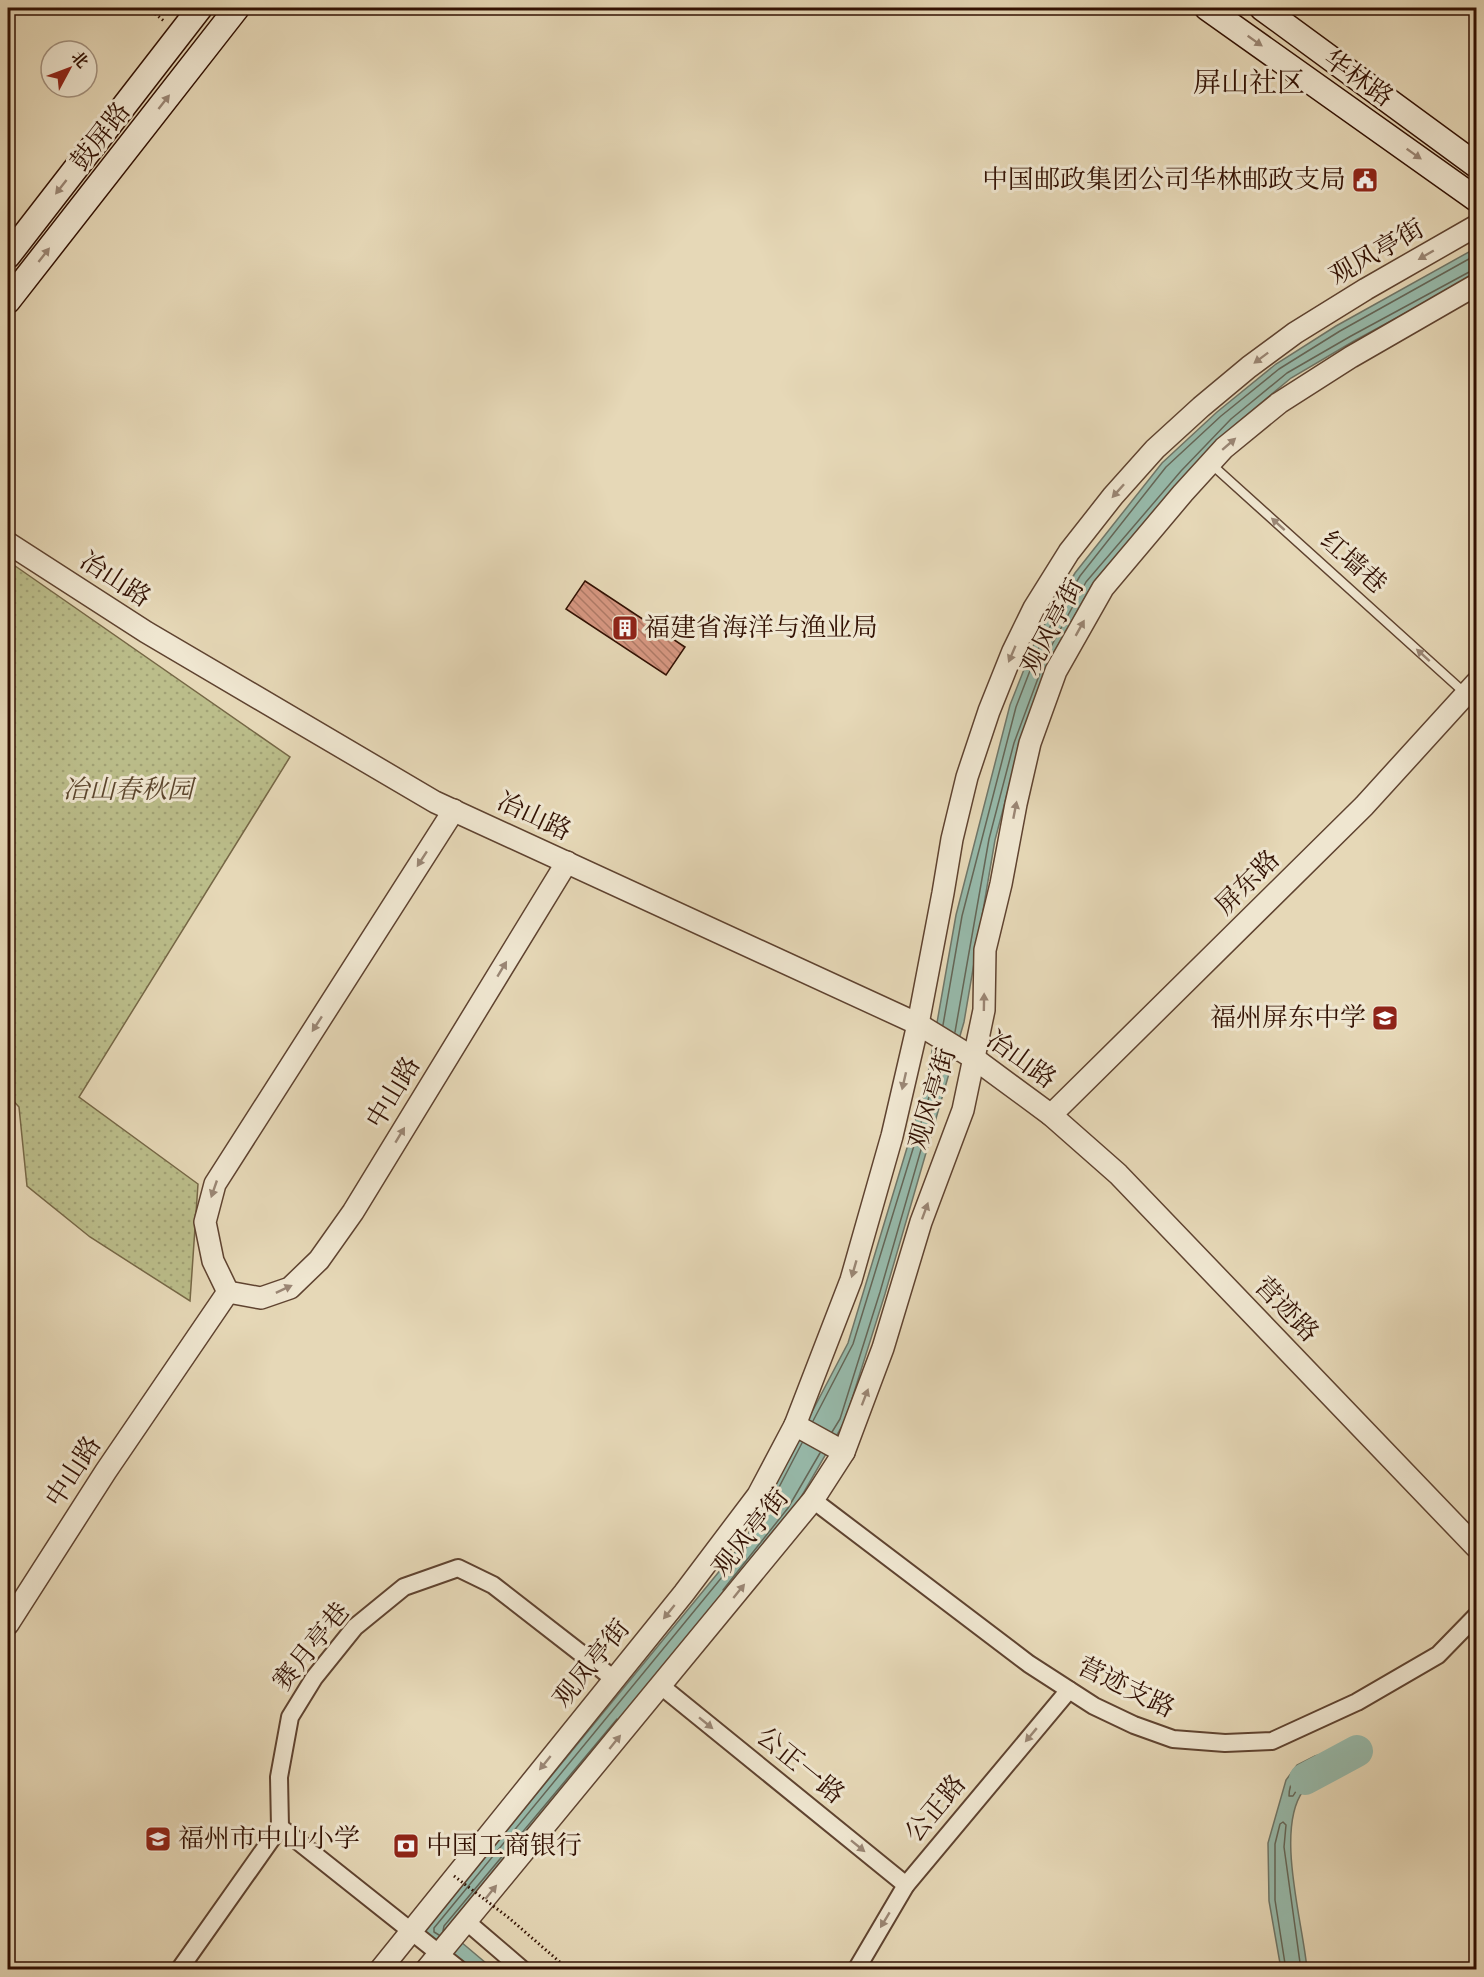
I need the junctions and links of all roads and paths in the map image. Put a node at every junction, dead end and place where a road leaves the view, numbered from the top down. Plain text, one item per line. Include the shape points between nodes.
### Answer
1 (200, 8) edge
2 (237, 8) edge
3 (1207, 8) edge
4 (1262, 8) edge
5 (1476, 165) edge
6 (1473, 196) edge
7 (1476, 226) edge
8 (8, 256) edge
9 (1476, 285) edge
10 (8, 301) edge
11 (1210, 463) junction
12 (8, 543) edge
13 (1471, 688) edge
14 (454, 810) junction
15 (567, 862) junction
16 (918, 1024) junction
17 (975, 1059) junction
18 (1051, 1115) junction
19 (228, 1292) junction
20 (795, 1425) junction
21 (844, 1452) junction
22 (813, 1500) junction
23 (1476, 1546) edge
24 (1476, 1617) edge
25 (8, 1624) edge
26 (614, 1679) junction
27 (661, 1686) junction
28 (1069, 1690) junction
29 (280, 1827) junction
30 (454, 1876) junction
31 (906, 1885) junction
32 (467, 1922) junction
33 (411, 1929) junction
34 (440, 1953) junction
35 (179, 1970) edge
36 (380, 1970) edge
37 (426, 1970) edge
38 (460, 1970) edge
39 (524, 1970) edge
40 (569, 1970) edge
41 (856, 1970) edge

1 -> 8 main road, 鼓屏路
10 -> 2 main road, 鼓屏路
3 -> 6 main road, 华林路
4 - 5 main road, 华林路
7 -> 16 street, 观风亭街 via 1295,333 1249,367 1155,449 1069,552 1013,651 967,777
11 -> 9 street, 观风亭街 via 1279,403
13 -> 11 lane, 红墙巷
17 -> 11 street, 观风亭街 via 984,1010 984,950 1030,743 1056,671 1103,588
12 - 14 street, 冶山路 via 146,632
13 - 18 street, 屏东路 via 1364,806
14 - 15 street, 冶山路
14 -> 19 street via 214,1184 205,1222 213,1261
15 - 16 street, 冶山路
19 -> 15 street, 中山路 via 261,1298 290,1288 319,1260 353,1212
16 - 17 street, 冶山路
16 -> 20 street, 观风亭街 via 892,1136 851,1280
17 - 18 street, 冶山路
21 -> 17 street, 观风亭街 via 963,1110
18 - 23 street, 营迹路 via 1118,1174
19 - 25 street, 中山路
20 - 21 street
20 -> 26 street, 观凤亭街 via 758,1495
21 - 22 street, 观风亭街
27 -> 22 street, 观风亭街
22 - 28 street, 营迹支路
24 - 28 street, 营迹支路 via 1438,1655 1357,1702 1272,1741 1173,1739 1134,1725
26 - 29 street, 赛月亭巷 via 493,1585 458,1568 404,1587 355,1627 314,1678 290,1717 279,1777
26 -> 30 street, 观凤亭街
27 -> 31 street, 公正一路
32 -> 27 street, 观风亭街
28 -> 31 street, 公正路
29 - 33 street
29 - 35 street
30 - 33 street, 观凤亭街
30 - 40 path, bridge
31 -> 41 street, 公正路
32 - 34 street, 观风亭街
32 - 39 street
33 - 34 street
33 - 36 street, 观凤亭街
34 - 37 street, 观风亭街
34 - 38 street

